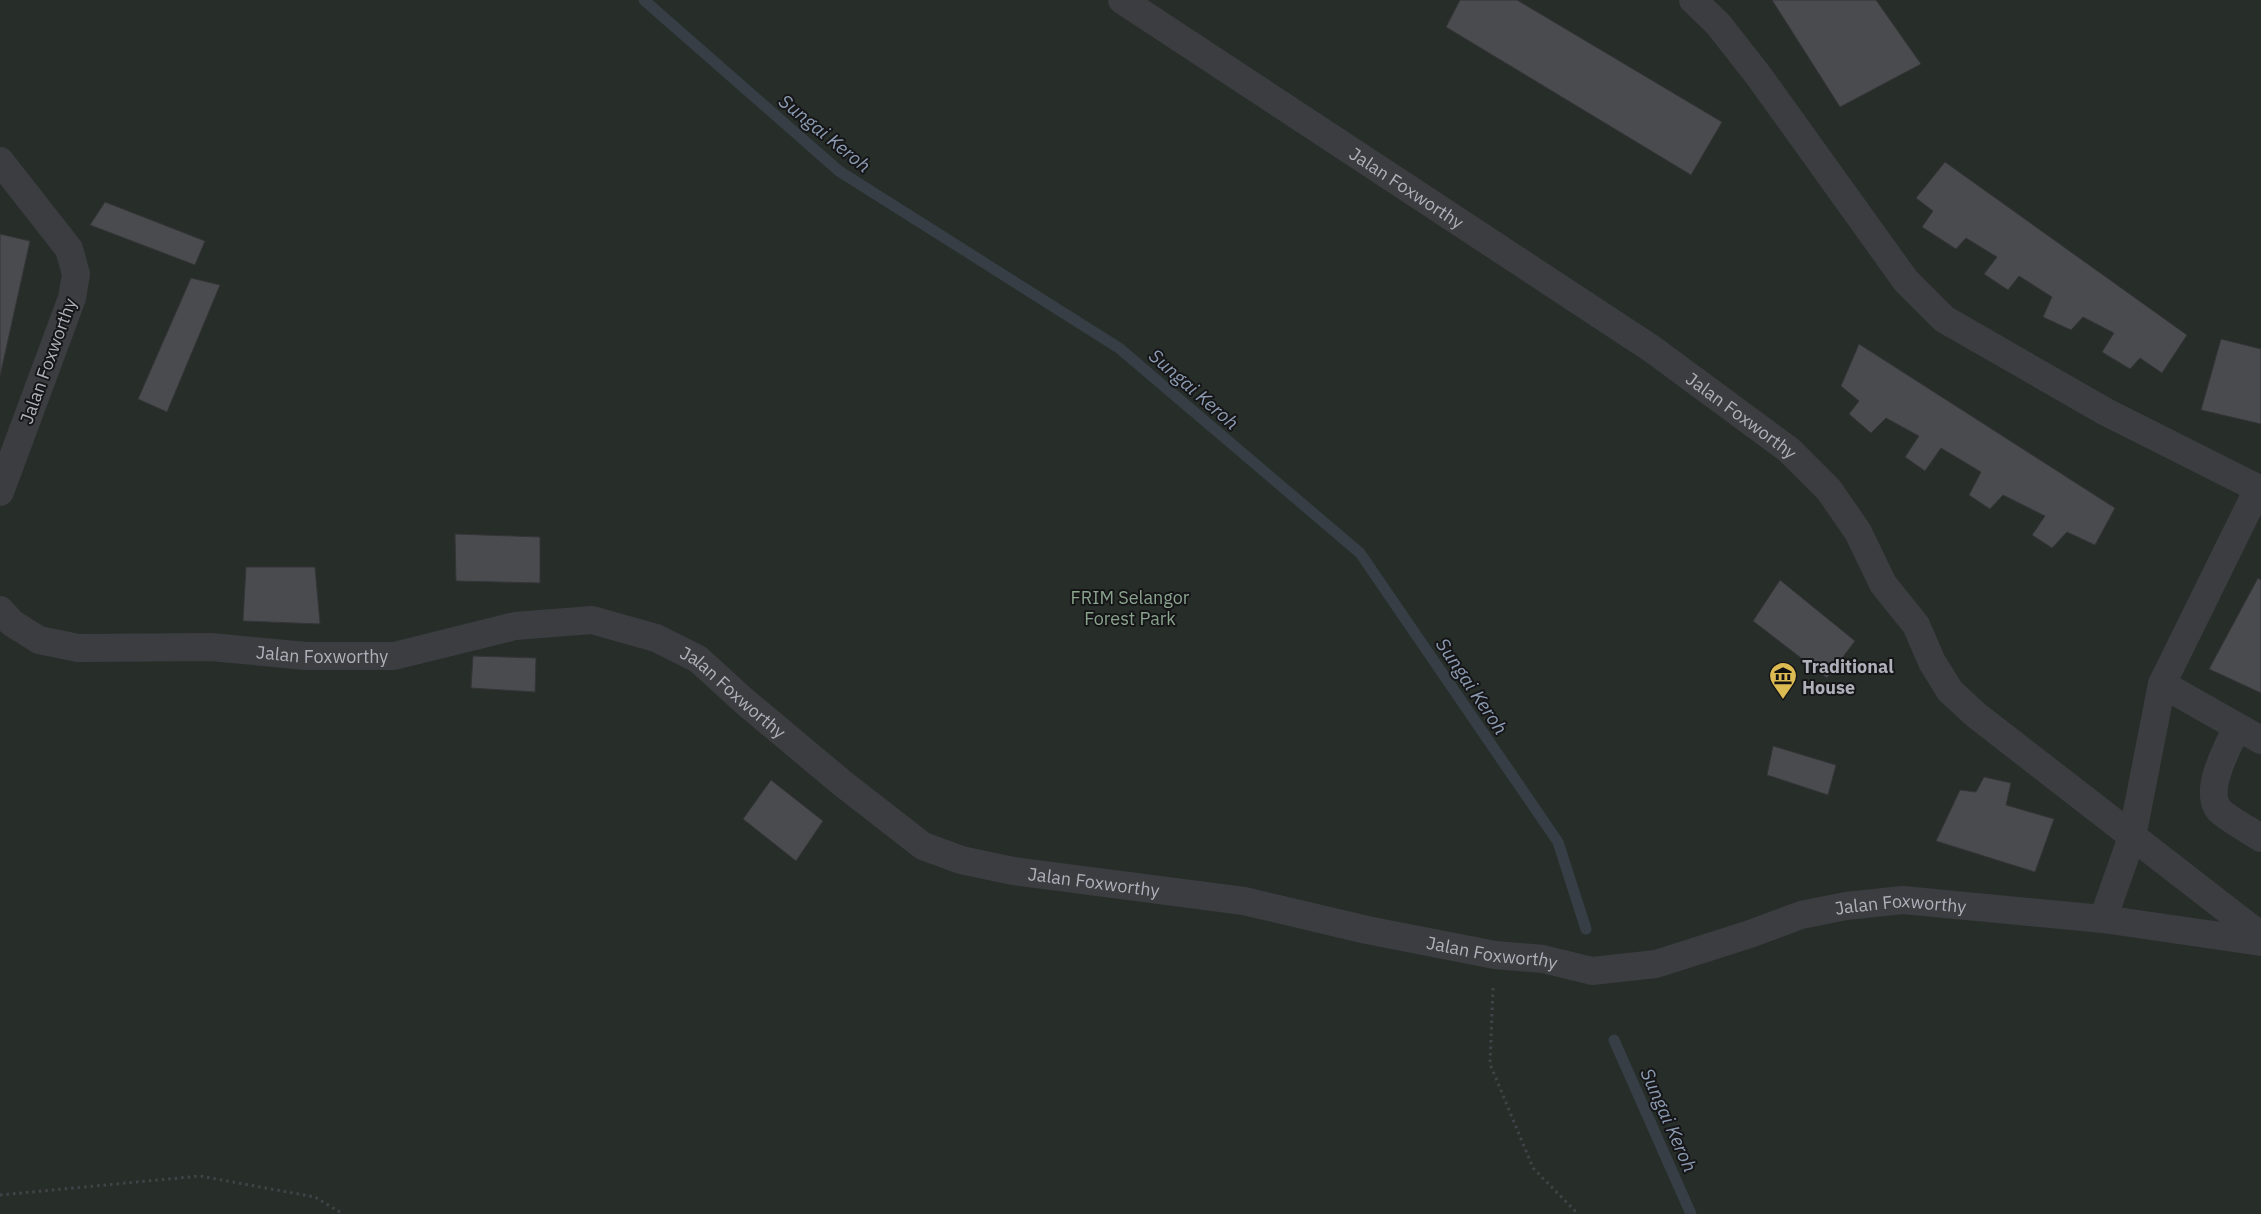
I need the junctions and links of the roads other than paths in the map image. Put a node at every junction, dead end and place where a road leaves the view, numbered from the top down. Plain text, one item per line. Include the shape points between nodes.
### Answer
1 (1122, 0) edge
2 (1693, 0) edge
3 (0, 160) edge
4 (2260, 490) edge
5 (0, 492) edge
6 (0, 610) edge
7 (2162, 684) junction
8 (2237, 727) junction
9 (2261, 740) edge
10 (2132, 837) junction
11 (2261, 838) edge
12 (2103, 919) junction
13 (2261, 936) edge
14 (2261, 942) edge

1 - 10 street, Jalan Foxworthy via 1652,349 1789,450 1829,490 1858,532 1883,584 1916,625 1932,662 1950,691
2 - 4 street via 1718,24 1758,75 1906,281 1944,319 2106,412
3 - 5 street, Jalan Foxworthy via 69,249 76,274 72,298
4 - 7 street
6 - 12 street, Jalan Foxworthy via 12,623 39,640 78,648 211,647 306,656 394,656 515,626 592,620 656,638 698,659 842,783 922,846 960,860 1013,871 1244,901 1367,930 1592,971 1656,964 1801,915 1903,900
7 - 8 street
7 - 10 street
8 - 9 street
8 - 11 street via 2214,780 2214,798 2219,811
10 - 12 street
10 - 13 street, Jalan Foxworthy
12 - 14 street, Jalan Foxworthy

